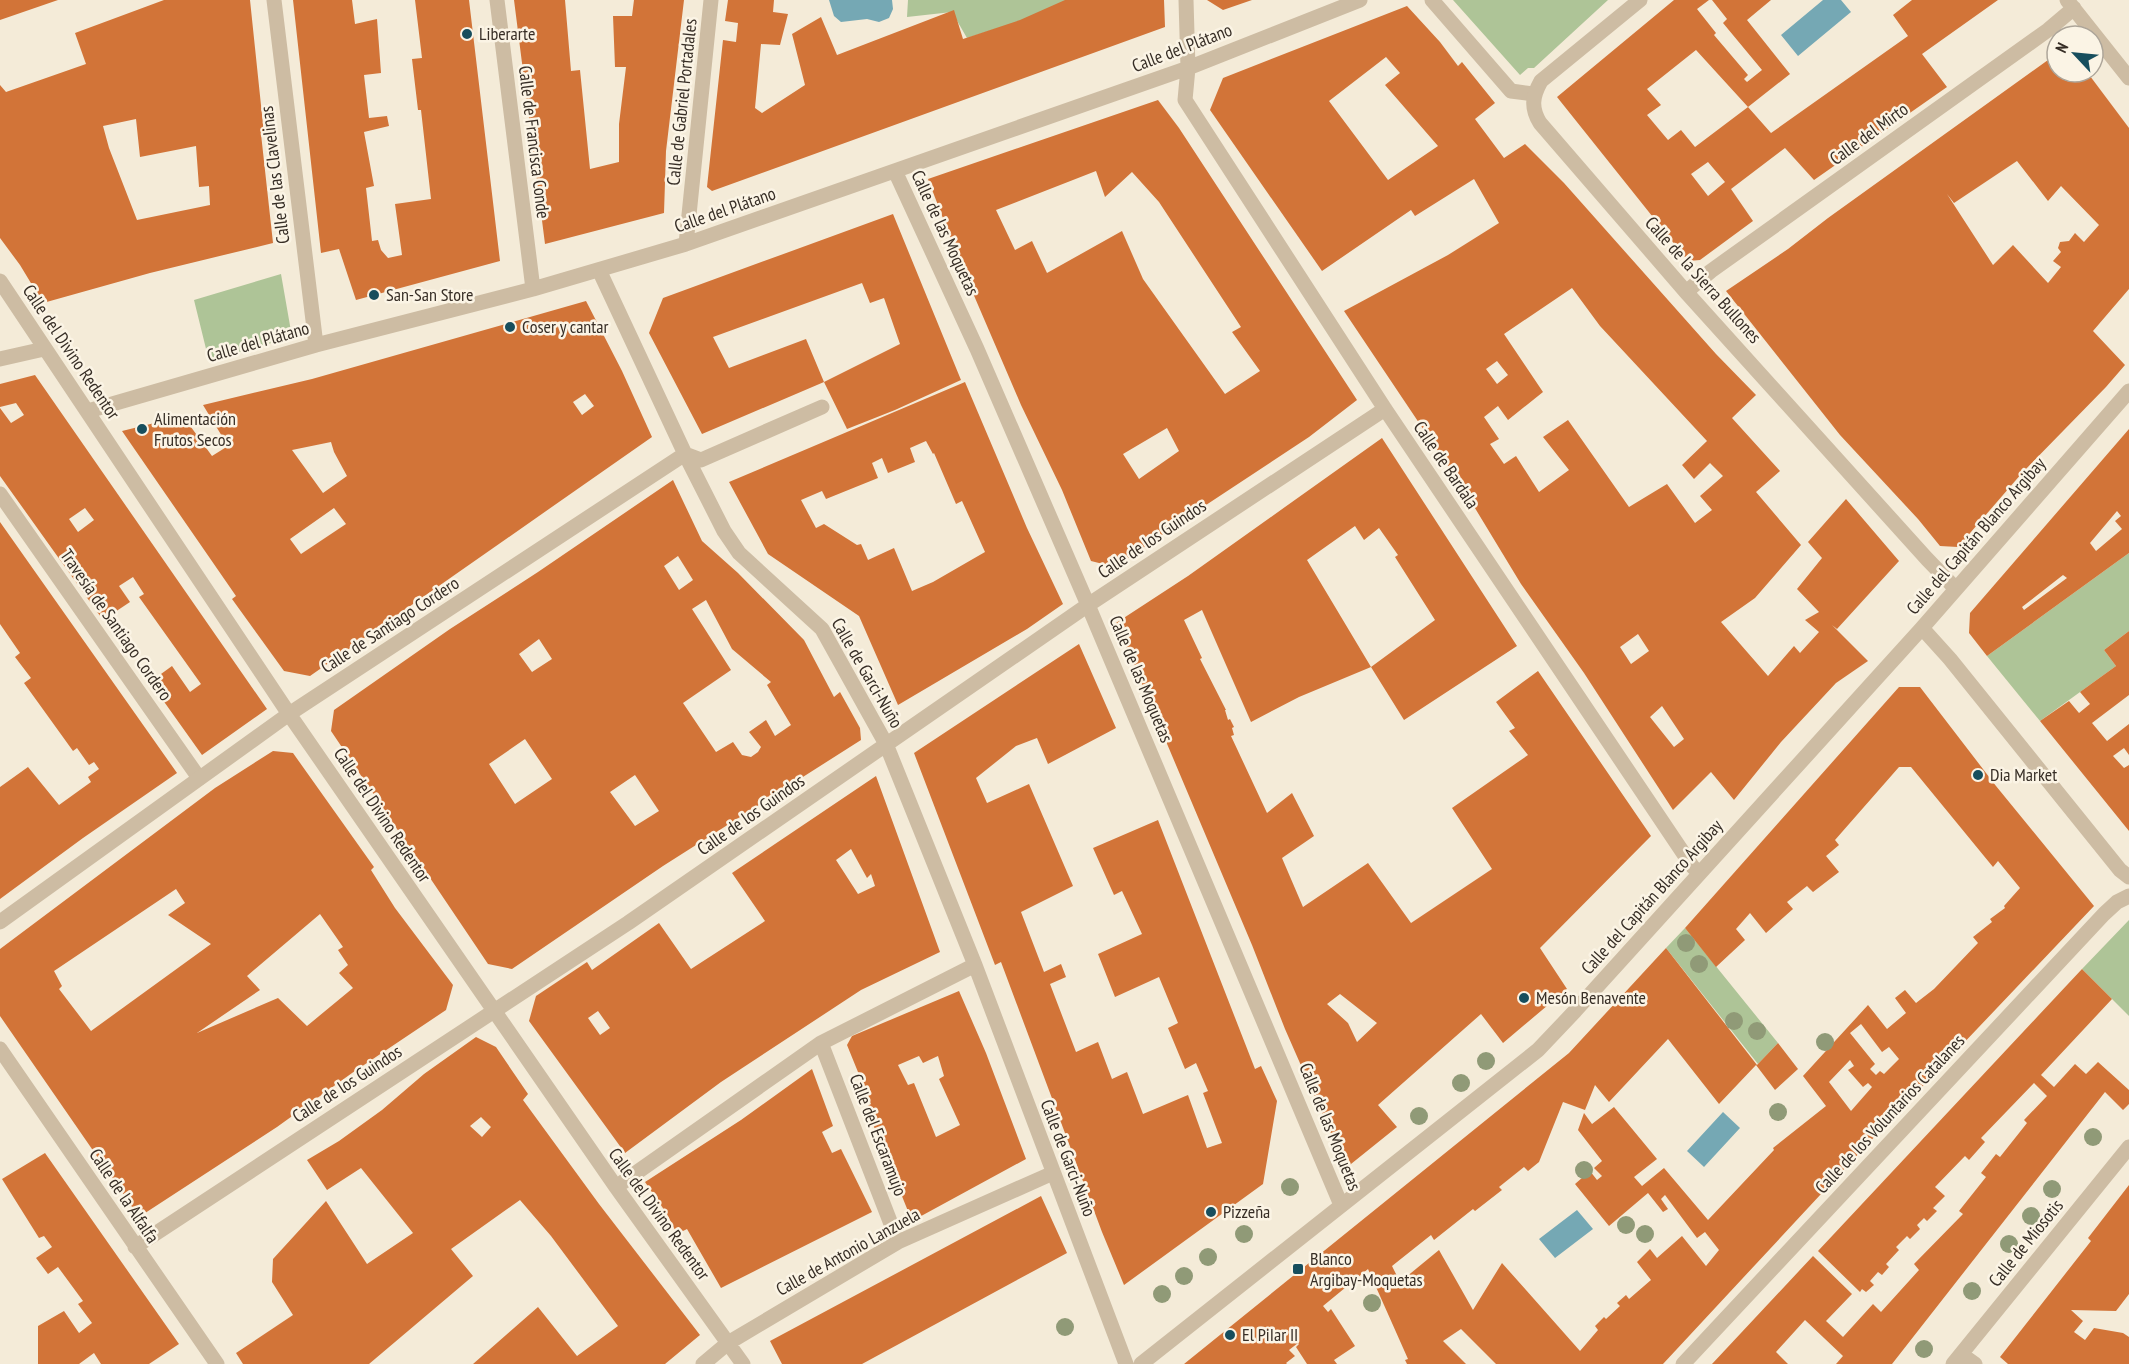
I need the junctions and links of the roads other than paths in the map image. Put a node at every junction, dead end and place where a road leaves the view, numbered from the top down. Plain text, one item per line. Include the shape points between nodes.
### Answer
1 (274, 0) edge
2 (497, 0) edge
3 (711, 0) edge
4 (1186, 0) edge
5 (1360, 0) edge
6 (1432, 0) edge
7 (1640, 0) edge
8 (2071, 4) edge
9 (1188, 68) junction
10 (2129, 78) edge
11 (1533, 94) junction
12 (896, 171) junction
13 (686, 244) junction
14 (599, 270) junction
15 (0, 281) edge
16 (533, 289) junction
17 (1686, 292) junction
18 (316, 345) junction
19 (44, 349) junction
20 (0, 358) edge
21 (2129, 390) edge
22 (822, 407) dead end
23 (1385, 409) junction
24 (88, 411) junction
25 (685, 454) junction
26 (0, 494) edge
27 (1956, 589) junction
28 (1088, 605) junction
29 (1922, 628) junction
30 (289, 714) junction
31 (886, 744) junction
32 (199, 778) junction
33 (1699, 873) junction
34 (2129, 877) edge
35 (2129, 896) edge
36 (0, 922) edge
37 (975, 965) junction
38 (493, 1010) junction
39 (821, 1043) junction
40 (0, 1049) edge
41 (2129, 1147) edge
42 (1053, 1173) junction
43 (616, 1187) junction
44 (1341, 1205) junction
45 (898, 1242) junction
46 (135, 1247) junction
47 (728, 1343) junction
48 (1957, 1359) edge
49 (217, 1364) edge
50 (703, 1364) edge
51 (743, 1364) edge
52 (1126, 1364) edge
53 (1141, 1364) edge
54 (1683, 1364) edge
55 (1975, 1364) edge

1 - 18 street, Calle de las Clavelinas
2 - 16 street, Calle de Francisca Conde
3 - 13 street, Calle de Gabriel Portadales
4 - 9 street, Calle de Bardala
5 - 9 street, Calle del Plátano
6 - 11 street via 1511,91
7 - 11 street via 1541,81
8 - 10 street
8 - 17 street, Calle del Mirto via 2048,30
9 - 12 street, Calle del Plátano
9 - 23 street, Calle de Bardala via 1185,100
11 - 17 street, Calle de la Sierra Bullones via 1533,112 1540,123
12 - 13 street, Calle del Plátano
12 - 28 street, Calle de las Moquetas
13 - 14 street, Calle del Plátano
14 - 16 street, Calle del Plátano
14 - 25 street, Calle de Garci-Nuño
15 - 19 street, Calle del Divino Redentor
16 - 18 street, Calle del Plátano
17 - 27 street, Calle de la Sierra Bullones
18 - 24 street, Calle del Plátano
19 - 20 street
19 - 24 street, Calle del Divino Redentor
21 - 27 street, Calle del Capitán Blanco Argibay
22 - 25 street via 701,460
23 - 28 street, Calle de los Guindos
23 - 33 street, Calle de Bardala
24 - 30 street, Calle del Divino Redentor
25 - 30 street, Calle de Santiago Cordero
25 - 31 street, Calle de Garci-Nuño via 739,553 822,629
26 - 32 street, Travesía de Santiago Cordero
27 - 29 street, Calle del Capitán Blanco Argibay
28 - 31 street, Calle de los Guindos
28 - 44 street, Calle de las Moquetas
29 - 33 street, Calle del Capitán Blanco Argibay
29 - 34 street
30 - 32 street, Calle de Santiago Cordero
30 - 38 street, Calle del Divino Redentor
31 - 37 street, Calle de Garci-Nuño
31 - 38 street, Calle de los Guindos via 708,870
32 - 36 street, Calle de Santiago Cordero
33 - 44 street, Calle del Capitán Blanco Argibay via 1538,1050
35 - 54 street, Calle de los Voluntarios Catalanes via 2104,914
37 - 39 street
37 - 42 street, Calle de Garci-Nuño
38 - 43 street, Calle del Divino Redentor
38 - 46 street, Calle de los Guindos
39 - 43 street
39 - 45 street, Calle del Escaramujo
40 - 46 street, Calle de la Alfalfa
41 - 48 street, Calle de Miosotis
42 - 45 street, Calle de Antonio Lanzuela
42 - 52 street, Calle de Garci-Nuño
43 - 47 street, Calle del Divino Redentor
44 - 53 street, Calle del Capitán Blanco Argibay
45 - 47 street, Calle de Antonio Lanzuela
46 - 49 street, Calle de la Alfalfa
47 - 50 street, Calle de Antonio Lanzuela
47 - 51 street, Calle del Divino Redentor
48 - 55 street

